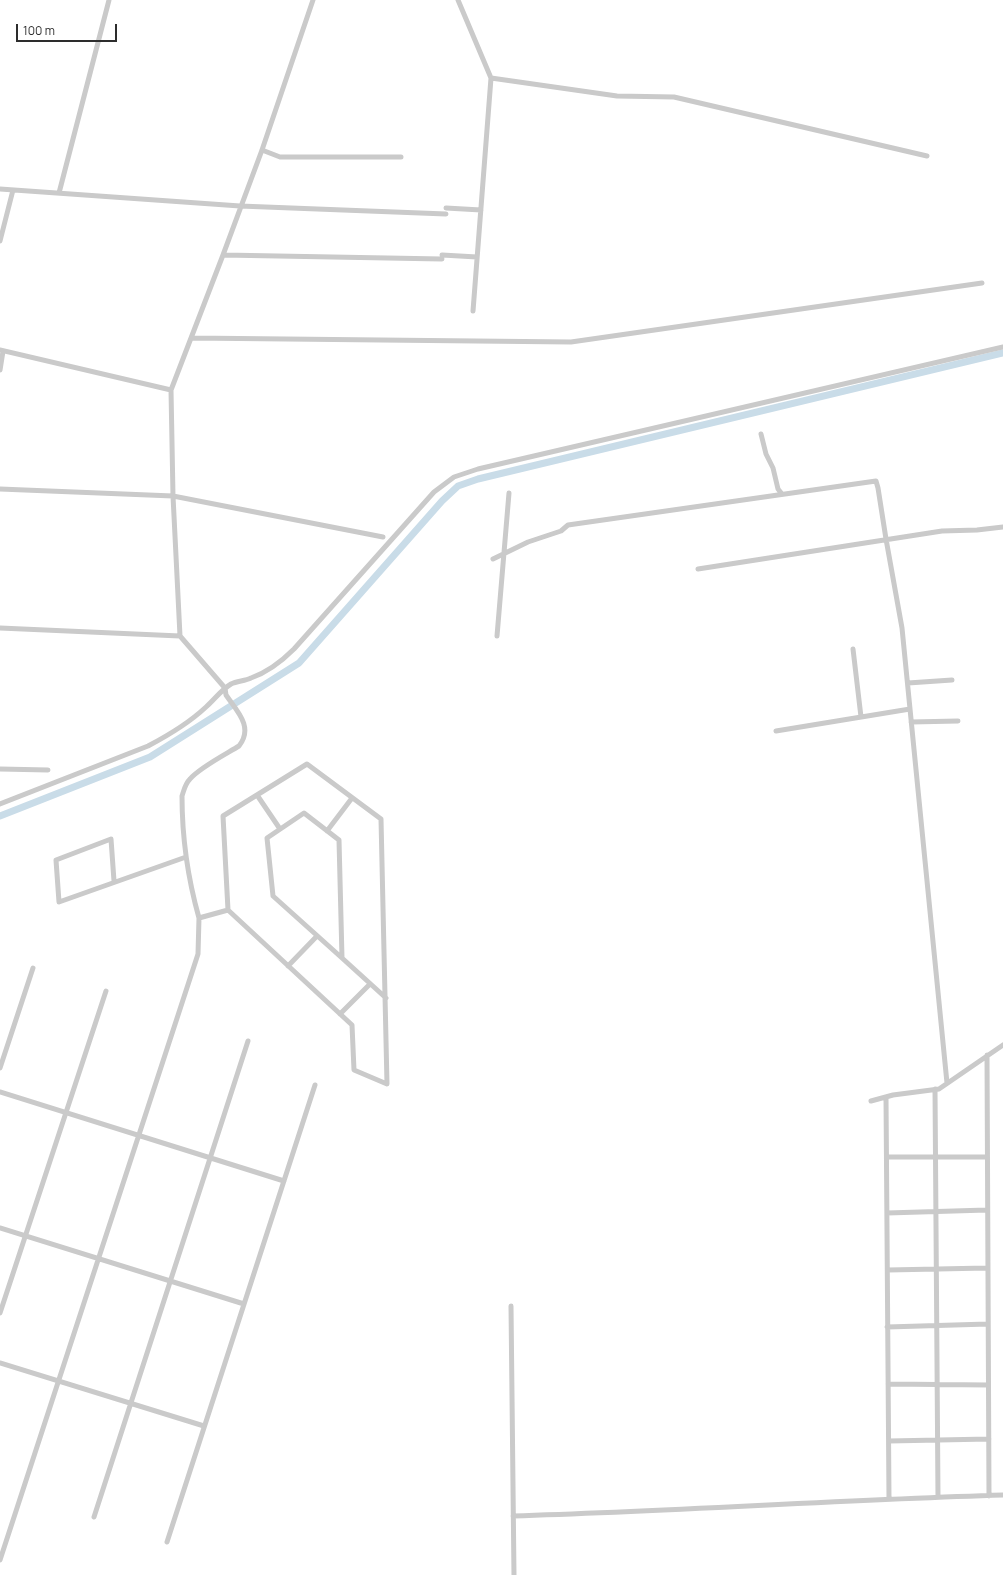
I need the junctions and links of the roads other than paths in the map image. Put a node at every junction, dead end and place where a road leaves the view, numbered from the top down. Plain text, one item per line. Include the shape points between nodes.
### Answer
1 (110, 0) edge
2 (313, 0) edge
3 (458, 0) edge
4 (491, 78) junction
5 (262, 150) junction
6 (927, 156) dead end
7 (401, 157) dead end
8 (0, 189) edge
9 (13, 190) junction
10 (59, 193) junction
11 (240, 206) junction
12 (446, 208) dead end
13 (481, 210) junction
14 (446, 214) dead end
15 (0, 241) edge
16 (223, 255) junction
17 (477, 257) junction
18 (982, 283) dead end
19 (473, 310) dead end
20 (191, 338) junction
21 (1003, 347) edge
22 (1, 350) edge
23 (0, 370) edge
24 (171, 390) junction
25 (761, 434) dead end
26 (0, 489) edge
27 (509, 493) dead end
28 (782, 494) junction
29 (173, 496) junction
30 (1003, 527) edge
31 (383, 537) dead end
32 (886, 539) junction
33 (505, 553) junction
34 (493, 559) dead end
35 (698, 569) dead end
36 (0, 628) edge
37 (180, 636) junction
38 (497, 636) dead end
39 (853, 649) dead end
40 (952, 680) dead end
41 (908, 683) junction
42 (225, 688) junction
43 (910, 709) junction
44 (860, 717) junction
45 (958, 721) dead end
46 (911, 722) junction
47 (776, 730) dead end
48 (0, 769) edge
49 (48, 770) dead end
50 (257, 795) junction
51 (352, 798) junction
52 (0, 804) edge
53 (280, 829) junction
54 (327, 831) junction
55 (186, 857) junction
56 (114, 881) junction
57 (228, 910) junction
58 (200, 918) junction
59 (317, 936) junction
60 (342, 958) junction
61 (288, 966) junction
62 (33, 968) dead end
63 (370, 984) junction
64 (106, 991) dead end
65 (386, 998) junction
66 (340, 1014) junction
67 (248, 1041) dead end
68 (1003, 1045) edge
69 (987, 1055) junction
70 (0, 1068) edge
71 (947, 1083) junction
72 (315, 1085) dead end
73 (935, 1089) junction
74 (0, 1092) edge
75 (886, 1097) junction
76 (871, 1101) dead end
77 (66, 1113) junction
78 (139, 1136) junction
79 (936, 1156) junction
80 (987, 1156) junction
81 (887, 1157) junction
82 (210, 1158) junction
83 (284, 1181) junction
84 (987, 1210) junction
85 (936, 1212) junction
86 (887, 1213) junction
87 (0, 1228) edge
88 (25, 1236) junction
89 (99, 1259) junction
90 (987, 1268) junction
91 (936, 1269) junction
92 (888, 1270) junction
93 (170, 1281) junction
94 (244, 1304) junction
95 (511, 1306) dead end
96 (0, 1313) edge
97 (988, 1324) junction
98 (936, 1325) junction
99 (887, 1327) junction
100 (0, 1364) edge
101 (58, 1381) junction
102 (888, 1384) junction
103 (937, 1384) junction
104 (988, 1384) junction
105 (131, 1404) junction
106 (204, 1426) junction
107 (989, 1439) junction
108 (938, 1440) junction
109 (889, 1441) junction
110 (1003, 1495) edge
111 (989, 1496) junction
112 (938, 1497) junction
113 (889, 1499) junction
114 (513, 1516) junction
115 (94, 1517) dead end
116 (167, 1542) dead end
117 (0, 1560) edge
118 (514, 1575) edge

1 - 10 street
2 - 5 street
3 - 4 street
4 - 6 street via 617,96 674,97
4 - 13 street
5 - 7 street via 280,157
5 - 11 street
8 - 9 street
9 - 10 street
9 - 15 street
10 - 11 street
11 - 14 street
11 - 16 street
12 - 13 street
13 - 17 street
16 - 17 street
16 - 20 street
17 - 19 street
18 - 20 street via 571,342
20 - 24 street
21 - 42 street via 478,469 454,477 434,492 285,659 262,674
22 - 23 street
22 - 24 street
24 - 29 street
25 - 28 street via 778,489
26 - 29 street
27 - 33 street
28 - 32 street via 876,481
28 - 33 street via 568,525 561,531
29 - 31 street
29 - 37 street
30 - 32 street via 942,531
32 - 35 street
32 - 41 street via 902,628
33 - 34 street
33 - 38 street
36 - 37 street
37 - 42 street
39 - 44 street
40 - 41 street
41 - 43 street
42 - 52 street via 191,720 164,738
42 - 55 street via 226,694 246,726 246,734 239,746 197,772 185,787 182,806
43 - 44 street
43 - 46 street
44 - 47 street
45 - 46 street
46 - 71 street
48 - 49 street
50 - 51 street via 307,764
50 - 53 street
50 - 57 street via 223,816
51 - 54 street
51 - 65 street via 382,819
53 - 54 street via 304,813
53 - 59 street via 267,838 273,896
54 - 60 street via 339,840
55 - 56 street
55 - 58 street via 191,888
56 - 56 street via 59,902 56,860 111,839
57 - 58 street
57 - 61 street
58 - 78 street via 198,954
59 - 60 street
59 - 61 street
60 - 63 street
61 - 66 street
62 - 70 street
63 - 65 street
63 - 66 street
64 - 77 street
65 - 66 street via 387,1084 354,1070 352,1025
67 - 82 street
68 - 69 street
69 - 71 street
69 - 80 street
71 - 73 street
72 - 83 street
73 - 75 street
73 - 79 street
74 - 77 street
75 - 76 street
75 - 81 street
77 - 78 street
77 - 88 street
78 - 82 street
78 - 89 street
79 - 80 street
79 - 81 street
79 - 85 street
80 - 84 street
81 - 86 street
82 - 83 street
82 - 93 street
83 - 94 street
84 - 85 street
84 - 90 street
85 - 86 street
85 - 91 street
86 - 92 street
87 - 88 street
88 - 89 street
88 - 96 street
89 - 93 street
89 - 101 street
90 - 91 street
90 - 97 street
91 - 92 street
91 - 98 street
92 - 99 street
93 - 94 street
93 - 105 street
94 - 106 street
95 - 114 street
97 - 98 street
97 - 104 street
98 - 99 street
98 - 103 street
99 - 102 street
100 - 101 street
101 - 105 street
101 - 117 street
102 - 103 street
102 - 109 street
103 - 104 street
103 - 108 street
104 - 107 street
105 - 106 street
105 - 115 street
106 - 116 street
107 - 108 street
107 - 111 street
108 - 109 street
108 - 112 street
109 - 113 street
110 - 111 street
111 - 112 street
112 - 113 street
113 - 114 street
114 - 118 street

